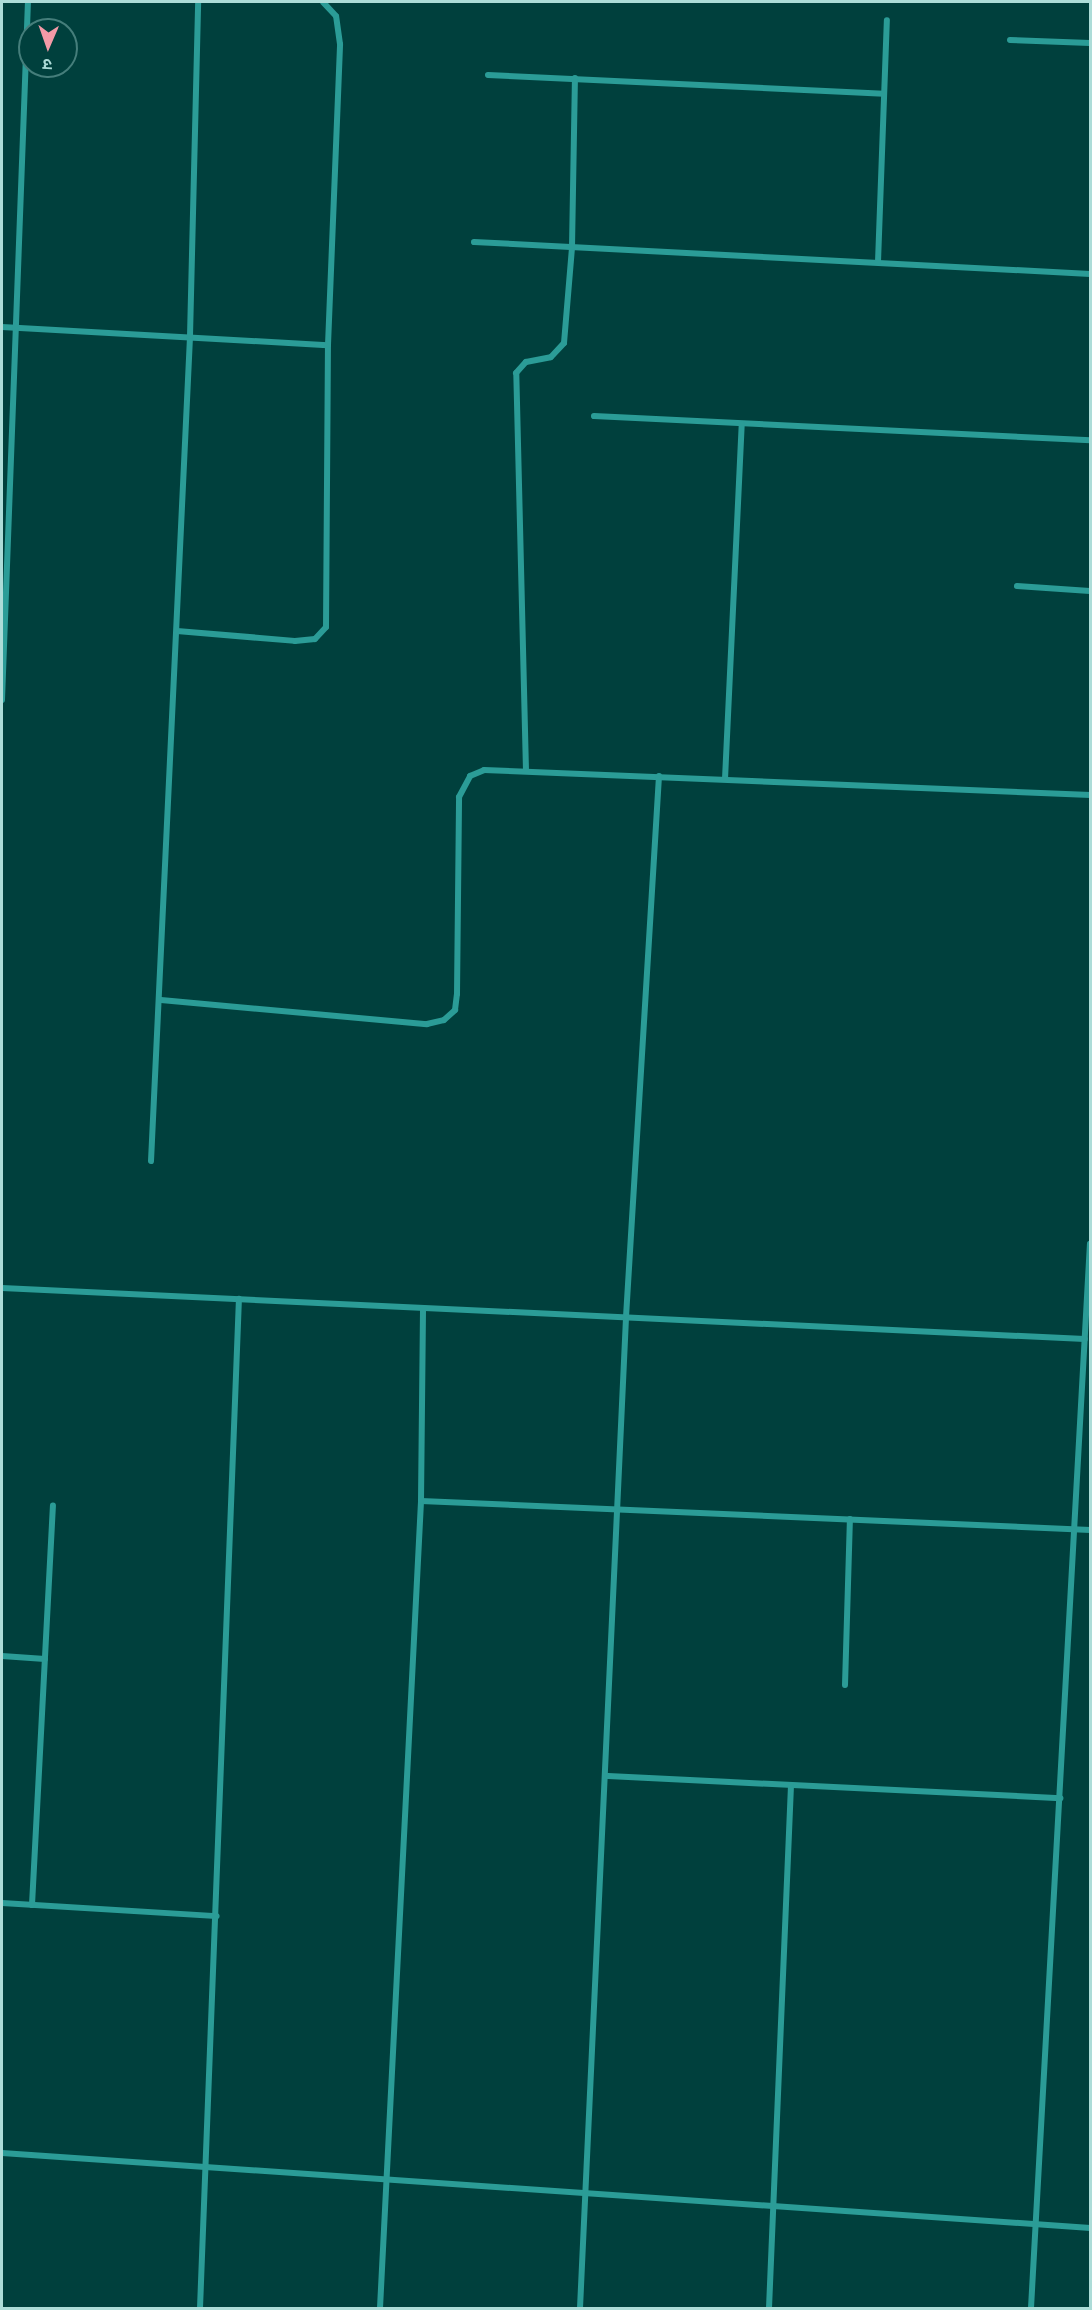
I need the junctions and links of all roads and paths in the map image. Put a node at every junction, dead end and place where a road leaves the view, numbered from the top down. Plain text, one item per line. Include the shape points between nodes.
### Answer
1 (28, 2) edge
2 (198, 2) edge
3 (323, 2) edge
4 (887, 20) dead end
5 (1010, 40) dead end
6 (1090, 42) edge
7 (488, 75) dead end
8 (575, 78) junction
9 (884, 93) junction
10 (474, 242) dead end
11 (572, 248) junction
12 (878, 262) junction
13 (1090, 274) edge
14 (2, 327) edge
15 (17, 327) junction
16 (190, 336) junction
17 (328, 345) junction
18 (594, 416) dead end
19 (742, 424) junction
20 (1090, 440) edge
21 (1017, 586) dead end
22 (1090, 591) edge
23 (177, 631) junction
24 (2, 700) edge
25 (526, 771) junction
26 (659, 776) junction
27 (725, 779) junction
28 (1090, 795) edge
29 (161, 1000) junction
30 (151, 1161) dead end
31 (1090, 1244) edge
32 (2, 1288) edge
33 (239, 1299) junction
34 (423, 1308) junction
35 (626, 1317) junction
36 (1085, 1339) junction
37 (421, 1501) junction
38 (53, 1506) dead end
39 (620, 1509) junction
40 (850, 1519) junction
41 (1075, 1530) junction
42 (1090, 1530) edge
43 (2, 1656) edge
44 (45, 1659) junction
45 (845, 1685) dead end
46 (608, 1776) junction
47 (791, 1785) junction
48 (1060, 1798) junction
49 (2, 1903) edge
50 (32, 1905) junction
51 (217, 1916) junction
52 (2, 2153) edge
53 (207, 2167) junction
54 (390, 2180) junction
55 (589, 2194) junction
56 (774, 2206) junction
57 (1037, 2225) junction
58 (1090, 2228) edge
59 (200, 2308) edge
60 (380, 2308) edge
61 (580, 2308) edge
62 (769, 2308) edge
63 (1030, 2308) edge

1 - 15 street
2 - 16 street
3 - 17 street via 336,16 340,44
4 - 9 street
5 - 6 street
7 - 8 street
8 - 9 street
8 - 11 street
9 - 12 street
10 - 11 street
11 - 12 street
11 - 25 street via 564,344 551,357 526,362 516,373
12 - 13 street
14 - 15 street
15 - 16 street
15 - 24 street
16 - 17 street
16 - 23 street
17 - 23 street via 326,627 315,639 295,641
18 - 19 street
19 - 20 street
19 - 27 street
21 - 22 street
23 - 29 street
25 - 26 street
25 - 29 street via 484,771 462,786 457,994 455,1010 444,1020 427,1023
26 - 27 street
26 - 35 street
27 - 28 street
29 - 30 street
31 - 36 street
32 - 33 street
33 - 34 street
33 - 51 street
34 - 35 street
34 - 37 street
35 - 36 street
35 - 39 street
36 - 41 street
37 - 39 street
37 - 54 street
38 - 44 street
39 - 40 street
39 - 46 street
40 - 41 street
40 - 45 street
41 - 42 street
41 - 48 street
43 - 44 street
44 - 50 street
46 - 47 street
46 - 55 street
47 - 48 street
47 - 56 street
48 - 57 street
49 - 50 street
50 - 51 street
51 - 53 street
52 - 53 street
53 - 54 street
53 - 59 street
54 - 55 street
54 - 60 street
55 - 56 street
55 - 61 street
56 - 57 street
56 - 62 street
57 - 58 street
57 - 63 street

